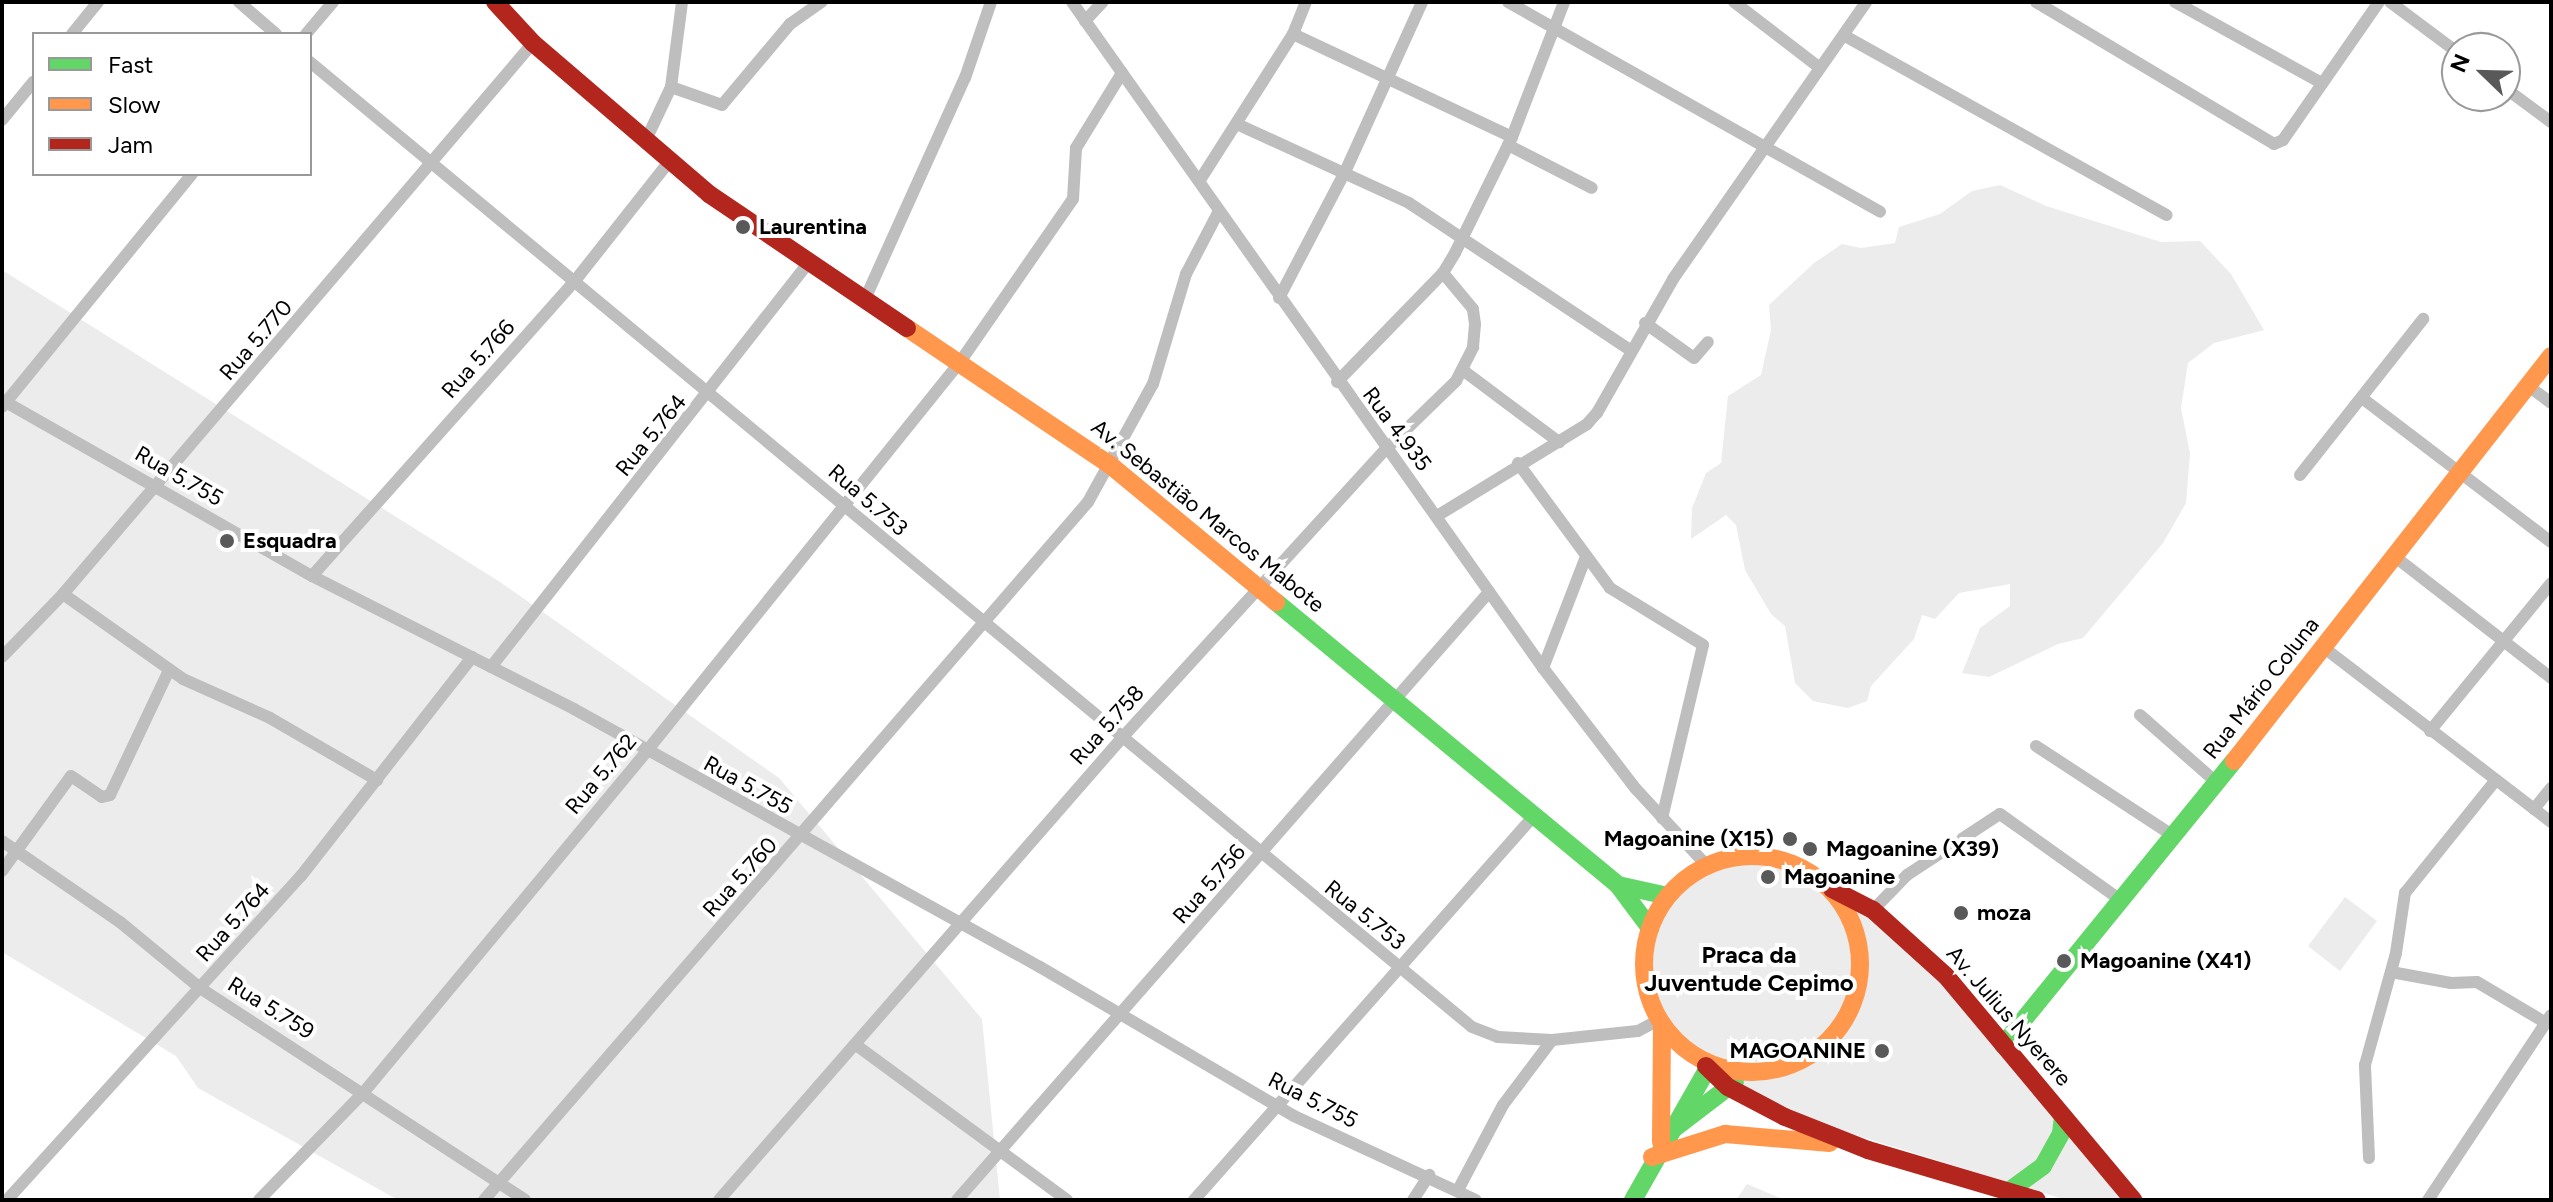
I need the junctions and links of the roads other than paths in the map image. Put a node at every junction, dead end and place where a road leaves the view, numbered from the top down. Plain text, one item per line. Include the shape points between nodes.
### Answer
1 (98, 2) edge
2 (239, 2) edge
3 (333, 2) edge
4 (495, 2) edge
5 (682, 2) edge
6 (822, 2) edge
7 (991, 2) edge
8 (1072, 2) edge
9 (1103, 2) edge
10 (1306, 2) edge
11 (1422, 2) edge
12 (1508, 2) edge
13 (1564, 2) edge
14 (1734, 2) edge
15 (1866, 2) edge
16 (2036, 2) edge
17 (2175, 2) edge
18 (2379, 2) edge
19 (2390, 2) edge
20 (1085, 21) junction
21 (1554, 27) junction
22 (74, 32) edge
23 (274, 32) edge
24 (308, 32) edge
25 (1293, 34) junction
26 (1845, 36) junction
27 (2441, 40) edge
28 (533, 43) junction
29 (312, 64) edge
30 (1820, 68) junction
31 (1122, 73) junction
32 (1389, 76) junction
33 (32, 83) edge
34 (2322, 83) junction
35 (671, 87) junction
36 (2521, 100) edge
37 (2, 120) edge
38 (2551, 122) edge
39 (1239, 125) junction
40 (1510, 141) junction
41 (645, 142) junction
42 (1762, 144) junction
43 (668, 163) junction
44 (433, 164) junction
45 (1345, 172) junction
46 (190, 176) edge
47 (1200, 180) junction
48 (1592, 188) dead end
49 (1219, 211) junction
50 (1880, 212) dead end
51 (2166, 215) dead end
52 (1462, 239) junction
53 (809, 262) junction
54 (1443, 273) junction
55 (574, 282) junction
56 (1279, 298) junction
57 (865, 299) junction
58 (2423, 319) dead end
59 (1645, 323) junction
60 (1708, 342) dead end
61 (1630, 350) junction
62 (2551, 356) edge
63 (960, 362) junction
64 (1464, 371) junction
65 (1337, 382) junction
66 (2528, 386) junction
67 (711, 392) junction
68 (2362, 398) junction
69 (4, 403) edge
70 (2551, 403) edge
71 (1559, 442) junction
72 (1386, 449) junction
73 (1518, 463) junction
74 (1109, 464) junction
75 (2460, 472) junction
76 (2300, 475) dead end
77 (157, 485) junction
78 (844, 506) junction
79 (1437, 516) junction
80 (2551, 542) edge
81 (2394, 556) junction
82 (1585, 559) junction
83 (312, 576) junction
84 (2551, 583) edge
85 (1261, 588) junction
86 (1489, 592) junction
87 (63, 594) junction
88 (984, 625) junction
89 (2503, 641) junction
90 (2323, 647) junction
91 (2, 657) edge
92 (472, 657) junction
93 (491, 667) junction
94 (1543, 668) junction
95 (169, 670) junction
96 (2551, 678) edge
97 (1394, 701) junction
98 (2140, 715) dead end
99 (2430, 731) junction
100 (1121, 739) junction
101 (2036, 746) dead end
102 (646, 752) junction
103 (377, 780) junction
104 (2495, 781) junction
105 (2217, 783) junction
106 (2551, 788) edge
107 (2534, 809) junction
108 (1532, 818) junction
109 (1662, 818) junction
110 (2551, 822) edge
111 (802, 837) junction
112 (2175, 837) junction
113 (2, 841) edge
114 (16, 850) junction
115 (1260, 855) junction
116 (1707, 866) junction
117 (2, 871) edge
118 (1822, 882) junction
119 (1618, 885) junction
120 (1668, 896) junction
121 (2122, 901) junction
122 (1873, 910) junction
123 (958, 923) junction
124 (1650, 928) junction
125 (1400, 968) junction
126 (2391, 972) junction
127 (200, 988) junction
128 (1121, 1016) junction
129 (2548, 1019) edge
130 (1660, 1022) junction
131 (1552, 1040) junction
132 (2007, 1040) junction
133 (856, 1045) junction
134 (1704, 1064) junction
135 (1747, 1073) junction
136 (1728, 1087) junction
137 (364, 1092) junction
138 (1277, 1105) junction
139 (2063, 1116) junction
140 (1000, 1148) junction
141 (1656, 1149) junction
142 (1877, 1152) junction
143 (2369, 1158) dead end
144 (1429, 1175) junction
145 (500, 1181) junction
146 (1458, 1190) junction
147 (2009, 1191) junction
148 (2435, 1198) edge
149 (7, 1200) edge
150 (259, 1200) edge
151 (484, 1200) edge
152 (525, 1200) edge
153 (719, 1200) edge
154 (957, 1200) edge
155 (1067, 1200) edge
156 (1194, 1200) edge
157 (1413, 1200) edge
158 (1476, 1200) edge
159 (1626, 1200) edge
160 (1633, 1200) edge
161 (2037, 1200) edge
162 (2133, 1200) edge

1 - 22 street
2 - 23 street
3 - 24 street
4 - 28 main road, Av. Sebastião Marcos Mabote
5 - 35 street
6 - 35 street via 790,24 722,105
7 - 57 street via 910,206
8 - 20 street, Rua 4.935
9 - 20 street
10 - 25 street
11 - 32 street
12 - 21 street
13 - 21 street
14 - 30 street
15 - 26 street
16 - 34 street via 2265,141 2283,140
17 - 34 street
18 - 34 street
19 - 27 street
20 - 31 street, Rua 4.935
21 - 40 street
21 - 42 street
25 - 32 street
25 - 39 street
26 - 30 street
26 - 51 street
28 - 41 main road, Av. Sebastião Marcos Mabote
28 - 44 street, Rua 5.770
29 - 44 street, Rua 5.753
30 - 42 street
31 - 47 street, Rua 4.935
31 - 63 street, Rua 5.762 via 1076,148 1073,199
32 - 40 street
32 - 45 street
33 - 37 street
35 - 41 street
36 - 38 street
39 - 45 street
39 - 47 street
40 - 48 street
40 - 52 street
41 - 43 main road, Av. Sebastião Marcos Mabote
42 - 50 street
42 - 59 street
43 - 53 main road, Av. Sebastião Marcos Mabote
43 - 55 street, Rua 5.766
44 - 55 street, Rua 5.753
44 - 77 street, Rua 5.770
45 - 52 street via 1409,203
45 - 56 street
46 - 69 street
47 - 49 street, Rua 4.935
49 - 56 street, Rua 4.935
49 - 74 street, Rua 5.760 via 1186,274 1153,384
52 - 54 street
52 - 61 street
53 - 57 main road, Av. Sebastião Marcos Mabote
53 - 67 street, Rua 5.764
54 - 64 street via 1473,309 1473,347
54 - 65 street
55 - 67 street, Rua 5.753
55 - 83 street, Rua 5.766
56 - 65 street, Rua 4.935
57 - 63 main road, Av. Sebastião Marcos Mabote
58 - 68 street
59 - 60 street via 1694,358
59 - 61 street
61 - 71 street via 1597,413
62 - 66 main road, Rua Mário Coluna
63 - 74 main road, Av. Sebastião Marcos Mabote
63 - 78 street, Rua 5.762
64 - 71 street
64 - 72 street, Rua 5.758
65 - 72 street, Rua 4.935
66 - 70 street
66 - 75 main road, Rua Mário Coluna
67 - 78 street, Rua 5.753
67 - 93 street, Rua 5.764
68 - 75 street
68 - 76 street
69 - 77 street, Rua 5.755
71 - 73 street
72 - 79 street, Rua 4.935
72 - 85 street, Rua 5.758
73 - 79 street
73 - 82 street
74 - 85 main road, Av. Sebastião Marcos Mabote
74 - 88 street, Rua 5.760 via 1088,502
75 - 80 street
75 - 81 main road, Rua Mário Coluna
77 - 83 street, Rua 5.755
77 - 87 street, Rua 5.770
78 - 88 street, Rua 5.753
78 - 102 street, Rua 5.762
79 - 86 street, Rua 4.935
81 - 89 street
81 - 90 main road, Rua Mário Coluna
82 - 94 street
82 - 109 street via 1636,608 1703,645
83 - 92 street, Rua 5.755
84 - 89 street
85 - 97 main road, Av. Sebastião Marcos Mabote
85 - 100 street, Rua 5.758
86 - 94 street, Rua 4.935
86 - 97 street, Rua 5.756
87 - 91 street, Rua 5.770
87 - 95 street
88 - 100 street, Rua 5.753
88 - 111 street, Rua 5.760
89 - 96 street
89 - 99 street
90 - 99 street
90 - 105 main road, Rua Mário Coluna
92 - 93 street, Rua 5.755
92 - 103 street, Rua 5.764
93 - 102 street, Rua 5.755
94 - 109 street, Rua 4.935
95 - 103 street via 270,718
95 - 114 street via 110,795 102,797 73,776
97 - 108 main road, Av. Sebastião Marcos Mabote
97 - 115 street, Rua 5.756
98 - 105 street
99 - 104 street
100 - 115 street, Rua 5.753
100 - 123 street, Rua 5.758
101 - 112 street
102 - 111 street, Rua 5.755
102 - 137 street, Rua 5.762
103 - 127 street, Rua 5.764
104 - 107 street
104 - 126 street via 2405,893
105 - 112 main road, Rua Mário Coluna
106 - 107 street
107 - 110 street
108 - 119 main road, Av. Sebastião Marcos Mabote
108 - 125 street
109 - 116 street, Rua 4.935
111 - 123 street, Rua 5.755
111 - 145 street, Rua 5.760
112 - 121 main road, Rua Mário Coluna
113 - 114 street, Rua 5.759
114 - 117 street
114 - 127 street, Rua 5.759 via 120,922
115 - 125 street, Rua 5.753
115 - 128 street, Rua 5.756
116 - 118 main road via 1763,856
116 - 120 main road
118 - 122 main road, Av. Julius Nyerere
118 - 135 main road via 1852,924 1859,950 1852,1004 1820,1048 1772,1071
119 - 120 main road, Av. Sebastião Marcos Mabote
119 - 124 main road, Av. Sebastião Marcos Mabote
120 - 124 main road
121 - 122 street via 2000,814 1907,875
121 - 132 main road, Rua Mário Coluna
122 - 132 main road, Av. Julius Nyerere
123 - 128 street, Rua 5.755
123 - 133 street, Rua 5.758
124 - 130 main road via 1644,975
125 - 131 street, Rua 5.753 via 1485,1034
125 - 138 street
126 - 129 street via 2477,982
126 - 143 street via 2365,1065
127 - 137 street, Rua 5.759
127 - 149 street, Rua 5.764
128 - 138 street, Rua 5.755
128 - 140 street, Rua 5.756
129 - 148 street
130 - 131 street, Rua 5.753 via 1638,1031
130 - 134 main road
130 - 141 main road
131 - 146 street via 1503,1105
132 - 139 main road, Av. Julius Nyerere
133 - 140 street
133 - 153 street, Rua 5.758
134 - 135 main road
134 - 136 main road
134 - 160 main road
135 - 136 main road
136 - 141 main road
136 - 142 main road
137 - 145 street, Rua 5.759
137 - 150 street, Rua 5.762
138 - 144 street, Rua 5.755
138 - 156 street
139 - 147 main road via 2061,1133 2043,1166
139 - 162 main road, Av. Julius Nyerere
140 - 154 street, Rua 5.756
140 - 155 street
141 - 142 main road via 1743,1133
141 - 159 main road
142 - 147 main road
144 - 146 street, Rua 5.755
144 - 157 street
145 - 151 street, Rua 5.760
145 - 152 street, Rua 5.759
146 - 158 street, Rua 5.755
147 - 161 main road

